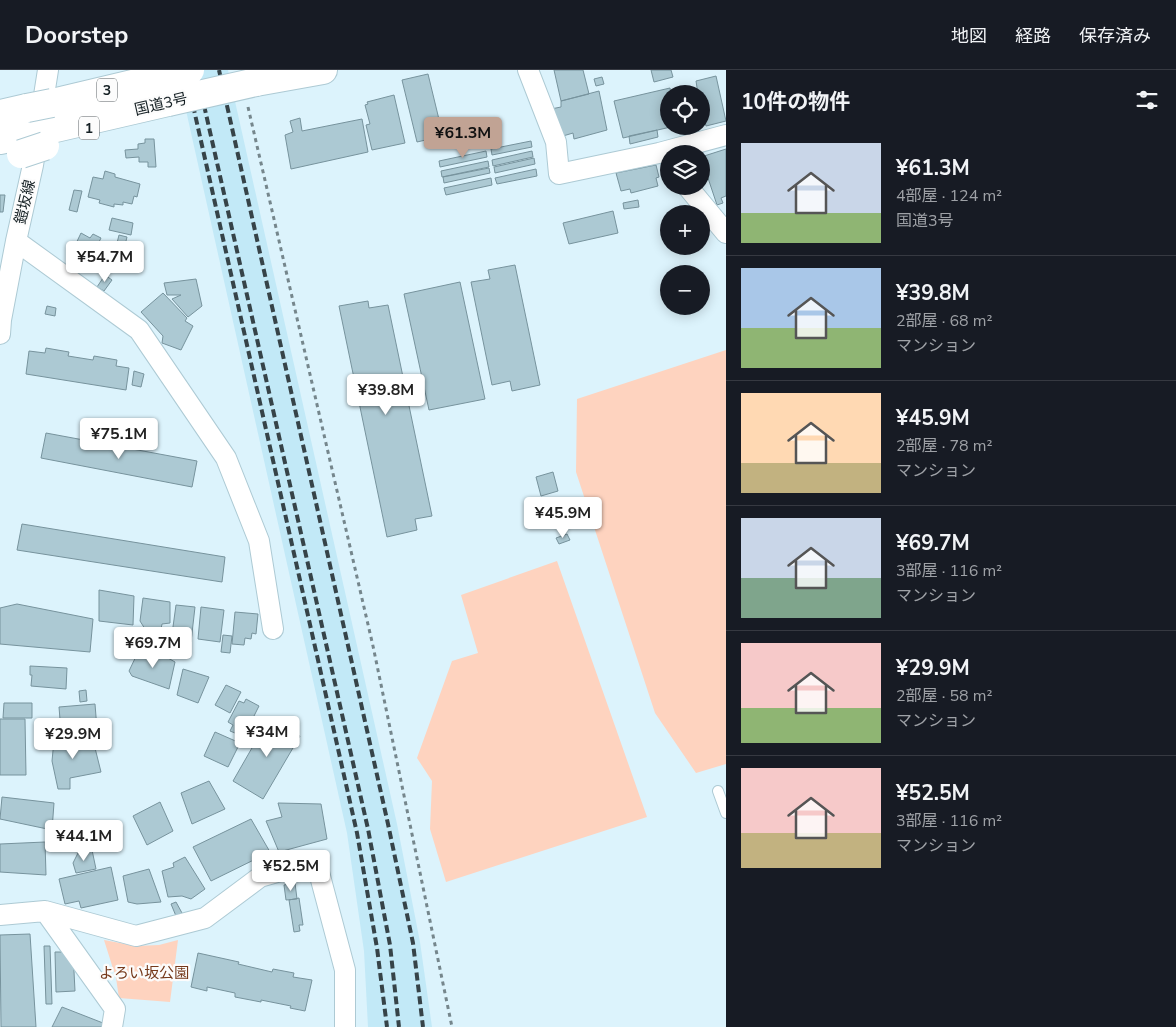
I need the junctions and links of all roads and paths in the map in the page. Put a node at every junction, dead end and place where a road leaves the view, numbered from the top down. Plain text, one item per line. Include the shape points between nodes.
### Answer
1 (48, 70) edge
2 (190, 70) edge
3 (322, 70) edge
4 (528, 70) edge
5 (165, 90) junction
6 (251, 90) junction
7 (0, 114) edge
8 (726, 135) edge
9 (23, 144) edge
10 (700, 145) edge
11 (660, 160) edge
12 (694, 195) edge
13 (726, 233) edge
14 (16, 240) junction
15 (0, 334) edge
16 (273, 629) dead end
17 (718, 791) dead end
18 (726, 813) edge
19 (45, 911) junction
20 (0, 915) edge
21 (112, 1027) edge
22 (345, 1027) edge
23 (452, 1027) edge

1 - 14 street, 鎧坂線 via 33,165
2 - 5 highway, 国道3号 / 3, bridge
3 - 6 highway, 国道3号 / 3
4 - 11 street via 556,142 559,174
5 - 6 highway, 国道3号 / 3, bridge
5 - 7 highway, 国道3号 / 3 via 40,105
5 - 9 highway, 国道3号 / 3 via 134,110
6 - 23 path via 373,646
8 - 10 street
12 - 13 street
14 - 15 street, 鎧坂線
14 - 16 street via 138,330 226,458 259,541
17 - 18 lane
19 - 20 street
19 - 21 street via 115,1009
19 - 22 street via 136,936 205,918 260,877 316,861 345,970

